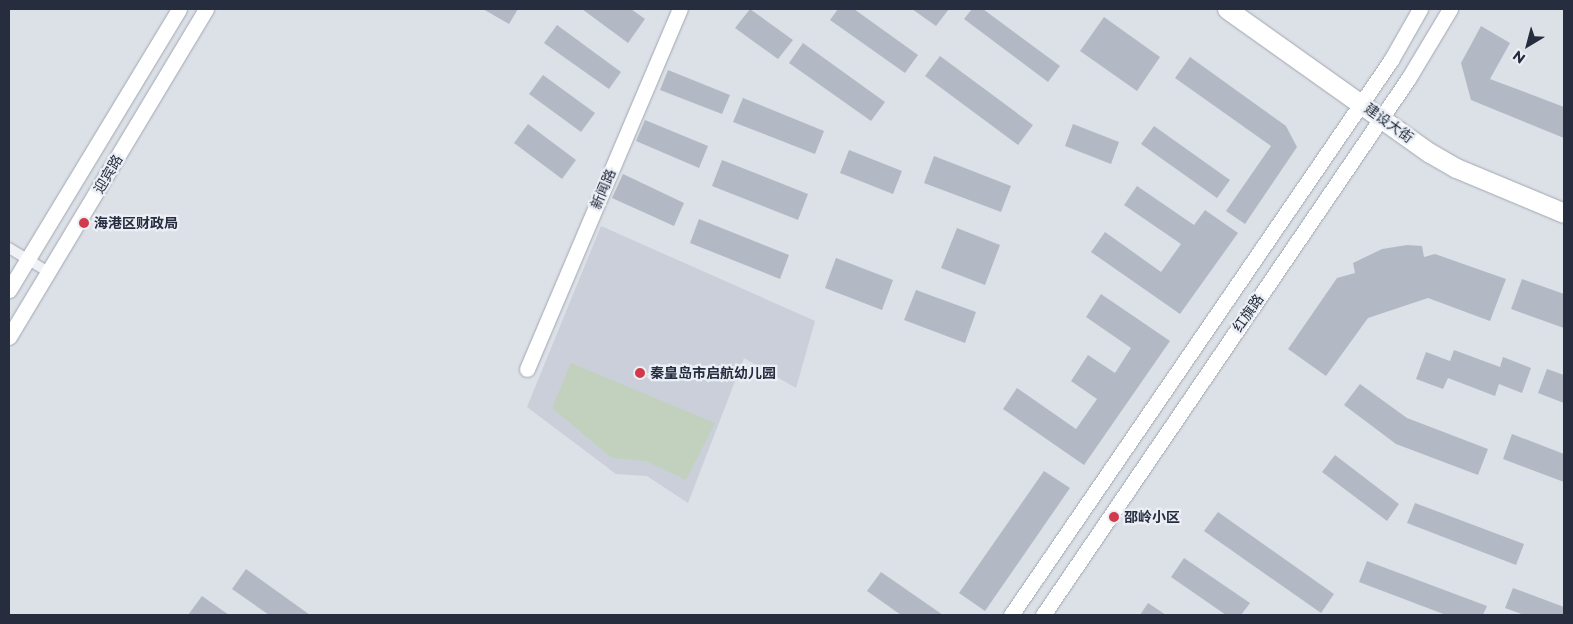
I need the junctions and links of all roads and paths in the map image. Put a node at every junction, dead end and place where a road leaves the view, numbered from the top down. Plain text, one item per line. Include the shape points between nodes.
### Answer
1 (179, 9) edge
2 (206, 9) edge
3 (680, 9) edge
4 (1227, 9) edge
5 (1420, 9) edge
6 (1450, 9) edge
7 (1361, 102) junction
8 (1382, 116) junction
9 (1564, 213) edge
10 (9, 248) edge
11 (27, 260) junction
12 (50, 273) junction
13 (9, 290) edge
14 (9, 337) edge
15 (527, 369) dead end
16 (1011, 615) edge
17 (1043, 615) edge

1 - 11 main road, 迎宾路
2 - 12 main road, 迎宾路
3 - 15 main road, 新闻路
4 - 7 highway, 建设大街
5 - 7 main road via 1391,60
6 - 8 main road, 红旗路
7 - 8 highway, 建设大街
7 - 16 main road
8 - 9 highway, 建设大街 via 1456,168
8 - 17 main road, 红旗路
10 - 11 street
11 - 12 street
11 - 13 main road, 迎宾路
12 - 14 main road, 迎宾路

